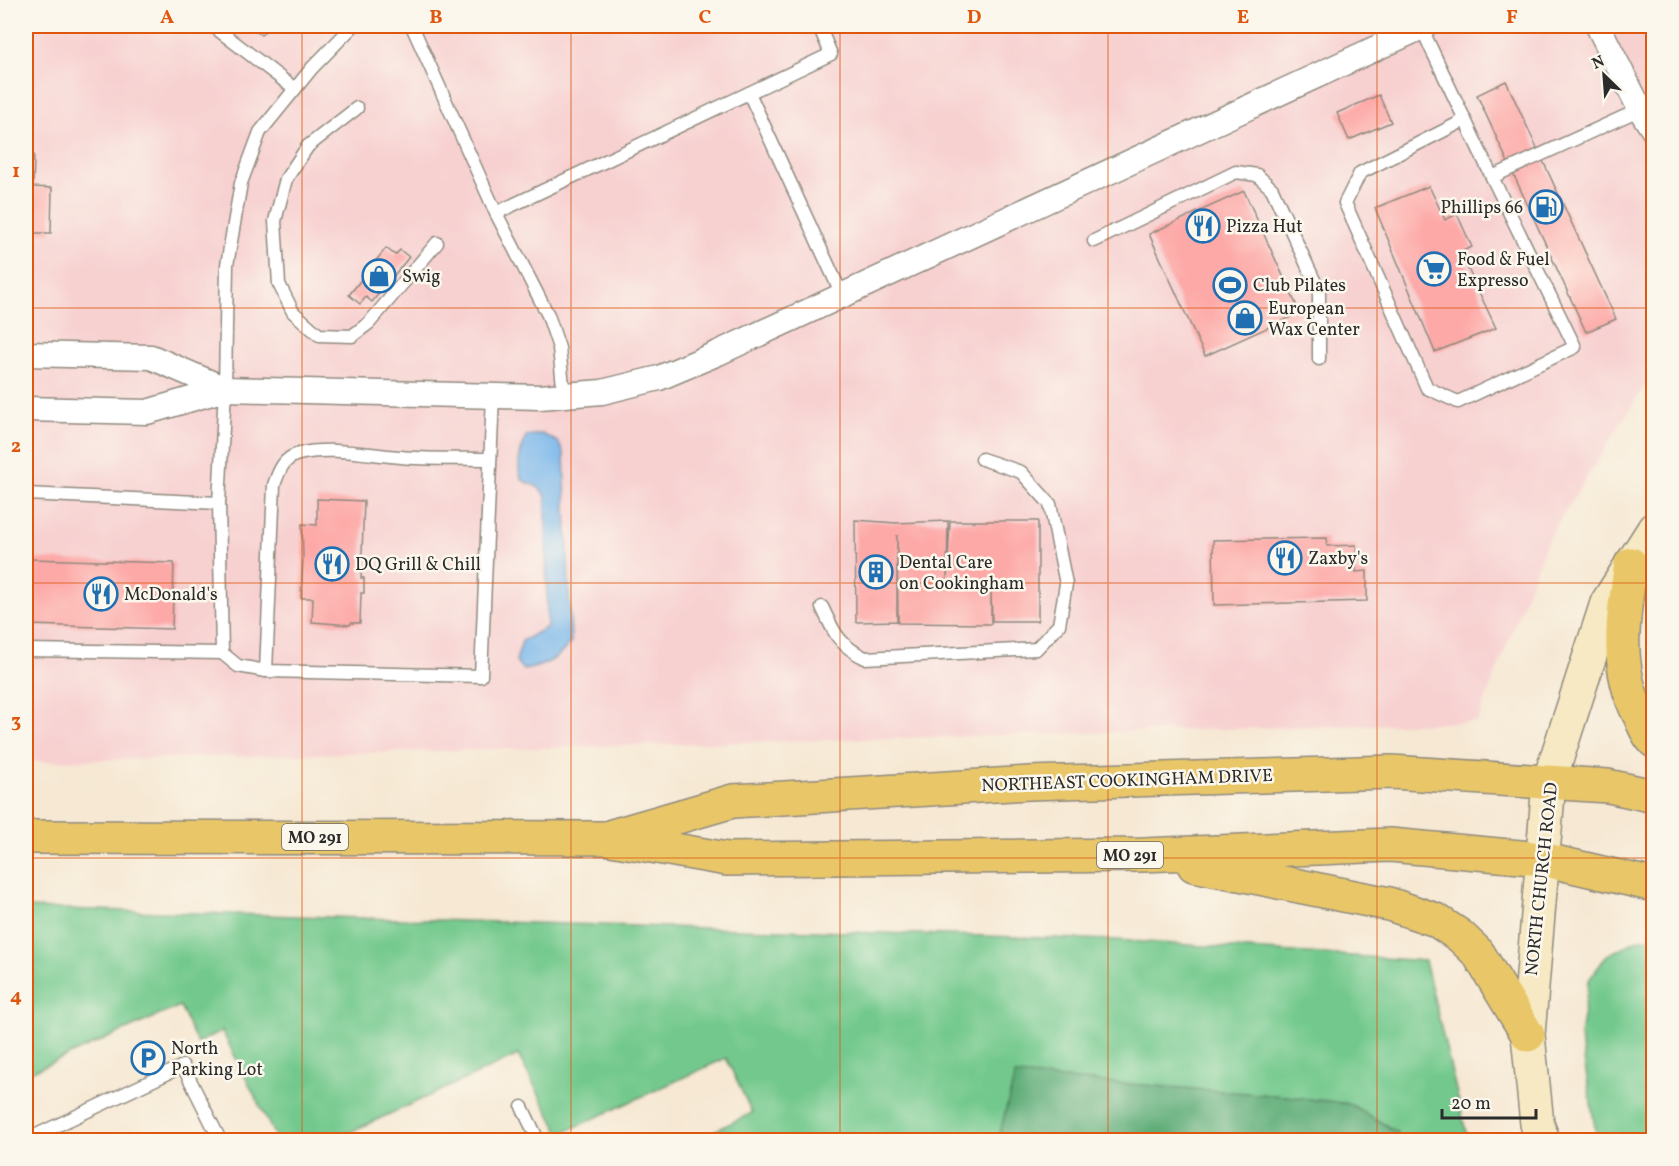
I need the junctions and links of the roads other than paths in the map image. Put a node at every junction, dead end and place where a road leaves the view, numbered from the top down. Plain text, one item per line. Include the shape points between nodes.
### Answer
1 (213, 26) edge
2 (353, 26) edge
3 (412, 26) edge
4 (819, 26) edge
5 (1422, 26) edge
6 (1598, 26) edge
7 (295, 89) junction
8 (749, 93) junction
9 (1646, 106) edge
10 (357, 108) dead end
11 (1465, 120) junction
12 (1653, 131) edge
13 (1492, 177) junction
14 (496, 213) junction
15 (1094, 241) dead end
16 (437, 243) dead end
17 (842, 295) junction
18 (26, 354) edge
19 (1319, 359) dead end
20 (225, 389) junction
21 (564, 395) junction
22 (493, 396) junction
23 (26, 409) edge
24 (490, 459) junction
25 (982, 459) dead end
26 (26, 494) edge
27 (219, 503) junction
28 (1653, 529) edge
29 (1631, 564) junction
30 (822, 608) dead end
31 (26, 650) edge
32 (222, 653) junction
33 (266, 671) junction
34 (1653, 741) edge
35 (1549, 782) junction
36 (1653, 796) edge
37 (26, 837) edge
38 (605, 838) junction
39 (1142, 855) junction
40 (1542, 859) junction
41 (1653, 885) edge
42 (1528, 1035) junction
43 (522, 1107) dead end
44 (26, 1140) edge
45 (220, 1140) edge
46 (538, 1140) edge
47 (1543, 1140) edge

1 - 7 lane
2 - 7 lane
3 - 14 lane
4 - 8 lane via 831,54
5 - 11 lane
5 - 17 street
6 - 9 street
7 - 20 lane via 260,132 241,183 227,264
8 - 14 lane
8 - 17 lane
9 - 12 street
9 - 13 lane
10 - 16 lane via 308,146 286,179 275,221 279,284 293,312 319,335 352,336 369,323
11 - 13 lane
11 - 13 lane via 1360,172 1345,203 1427,388 1458,402 1575,347
14 - 21 lane via 548,315 559,348
15 - 19 lane via 1236,172 1257,176 1272,189 1319,291
17 - 21 street via 659,378 602,392
18 - 20 street via 151,357
20 - 22 street
20 - 23 street via 147,412
20 - 27 lane
21 - 22 street
22 - 24 lane
24 - 33 lane via 326,452 299,454 287,460 279,468 274,485
24 - 33 lane via 481,676
25 - 30 lane via 1021,472 1050,504 1066,584 1059,625 1036,649 865,658 848,649 835,634
26 - 27 lane
27 - 32 lane
28 - 29 main road, NORTH CHURCH ROAD
29 - 34 main road via 1622,617 1623,667 1633,704
29 - 35 main road, NORTH CHURCH ROAD via 1607,603
31 - 32 lane
32 - 33 lane via 238,666
35 - 36 main road, NORTHEAST COOKINGHAM DRIVE / MO 291 via 1608,786
35 - 38 main road, NORTHEAST COOKINGHAM DRIVE / MO 291 via 1391,771 993,785 733,801
35 - 40 main road, NORTH CHURCH ROAD
37 - 38 main road, NORTHEAST COOKINGHAM DRIVE / MO 291
38 - 39 main road, NORTHEAST COOKINGHAM DRIVE / MO 291 via 727,860
39 - 40 main road, NORTHEAST COOKINGHAM DRIVE / MO 291 via 1390,844
39 - 42 main road via 1389,904 1436,920 1478,952
40 - 41 main road, NORTHEAST COOKINGHAM DRIVE / MO 291
40 - 42 main road, NORTH CHURCH ROAD
42 - 47 main road, NORTH CHURCH ROAD via 1537,1124
43 - 46 lane
44 - 45 lane via 183,1066

